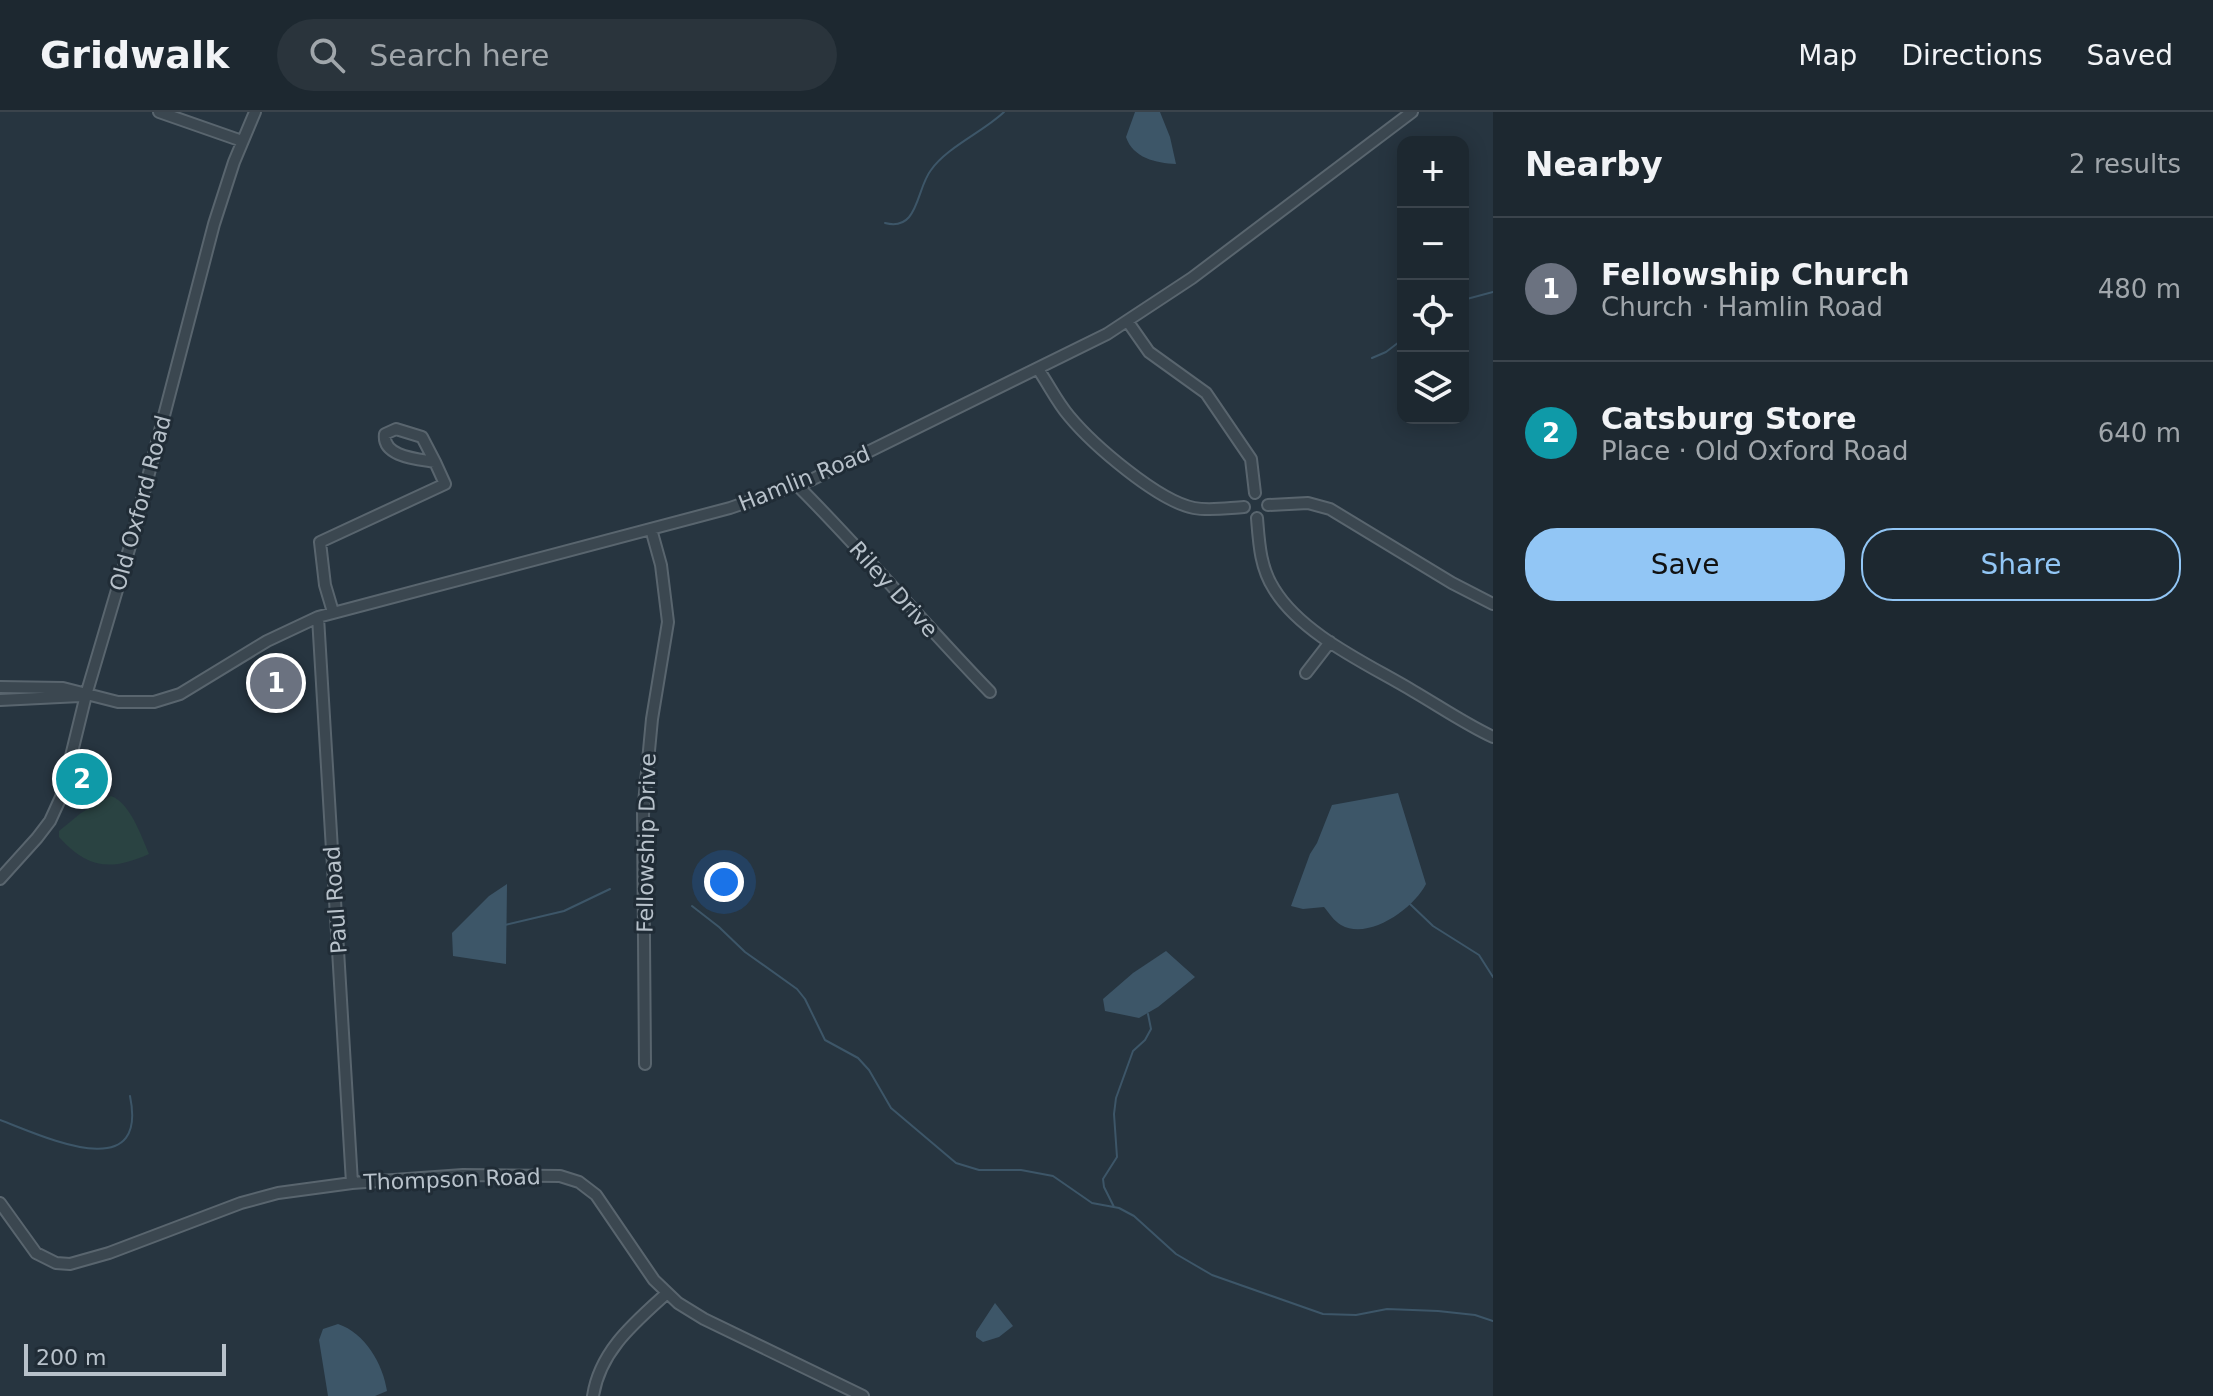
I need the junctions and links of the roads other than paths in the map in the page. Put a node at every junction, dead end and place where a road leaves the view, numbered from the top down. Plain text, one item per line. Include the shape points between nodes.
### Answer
1 (159, 112) edge
2 (255, 112) edge
3 (1412, 112) edge
4 (242, 141) junction
5 (1128, 322) junction
6 (1038, 369) junction
7 (435, 462) junction
8 (797, 485) junction
9 (1255, 493) junction
10 (1268, 505) junction
11 (1244, 507) junction
12 (1257, 518) junction
13 (651, 529) junction
14 (1493, 604) edge
15 (333, 612) junction
16 (318, 617) junction
17 (1330, 642) junction
18 (1306, 673) dead end
19 (0, 687) edge
20 (990, 692) dead end
21 (86, 695) junction
22 (0, 700) edge
23 (1493, 737) edge
24 (0, 879) edge
25 (645, 1064) dead end
26 (352, 1183) junction
27 (0, 1203) edge
28 (666, 1294) junction
29 (593, 1396) edge
30 (863, 1396) edge

1 - 4 street
2 - 4 street, Old Oxford Road
3 - 5 street, Hamlin Road
4 - 21 street, Old Oxford Road via 214,224
5 - 6 street, Hamlin Road
5 - 9 street via 1149,352 1206,393 1251,459
6 - 8 street, Hamlin Road
6 - 11 street via 1086,435 1155,492 1191,508
7 - 7 street via 422,437 396,429 385,434 387,448
7 - 15 street via 445,484 320,542
8 - 13 street, Hamlin Road
8 - 20 street, Riley Drive
9 - 10 street
9 - 11 street
10 - 12 street
10 - 14 street via 1308,503 1342,514
11 - 12 street
12 - 17 street via 1261,559 1276,592
13 - 15 street, Hamlin Road
13 - 25 street, Fellowship Drive via 668,622 643,814
15 - 16 street, Hamlin Road
16 - 21 street, Hamlin Road via 163,700 138,703
16 - 26 street, Paul Road
17 - 18 street
17 - 23 street
19 - 21 street via 63,688
21 - 22 street
21 - 24 street, Old Oxford Road via 57,808
26 - 27 street, Thompson Road via 241,1203 70,1264 36,1253
26 - 28 street, Thompson Road via 491,1175 570,1179 596,1195
28 - 29 street via 608,1353
28 - 30 street, Thompson Road via 704,1319

